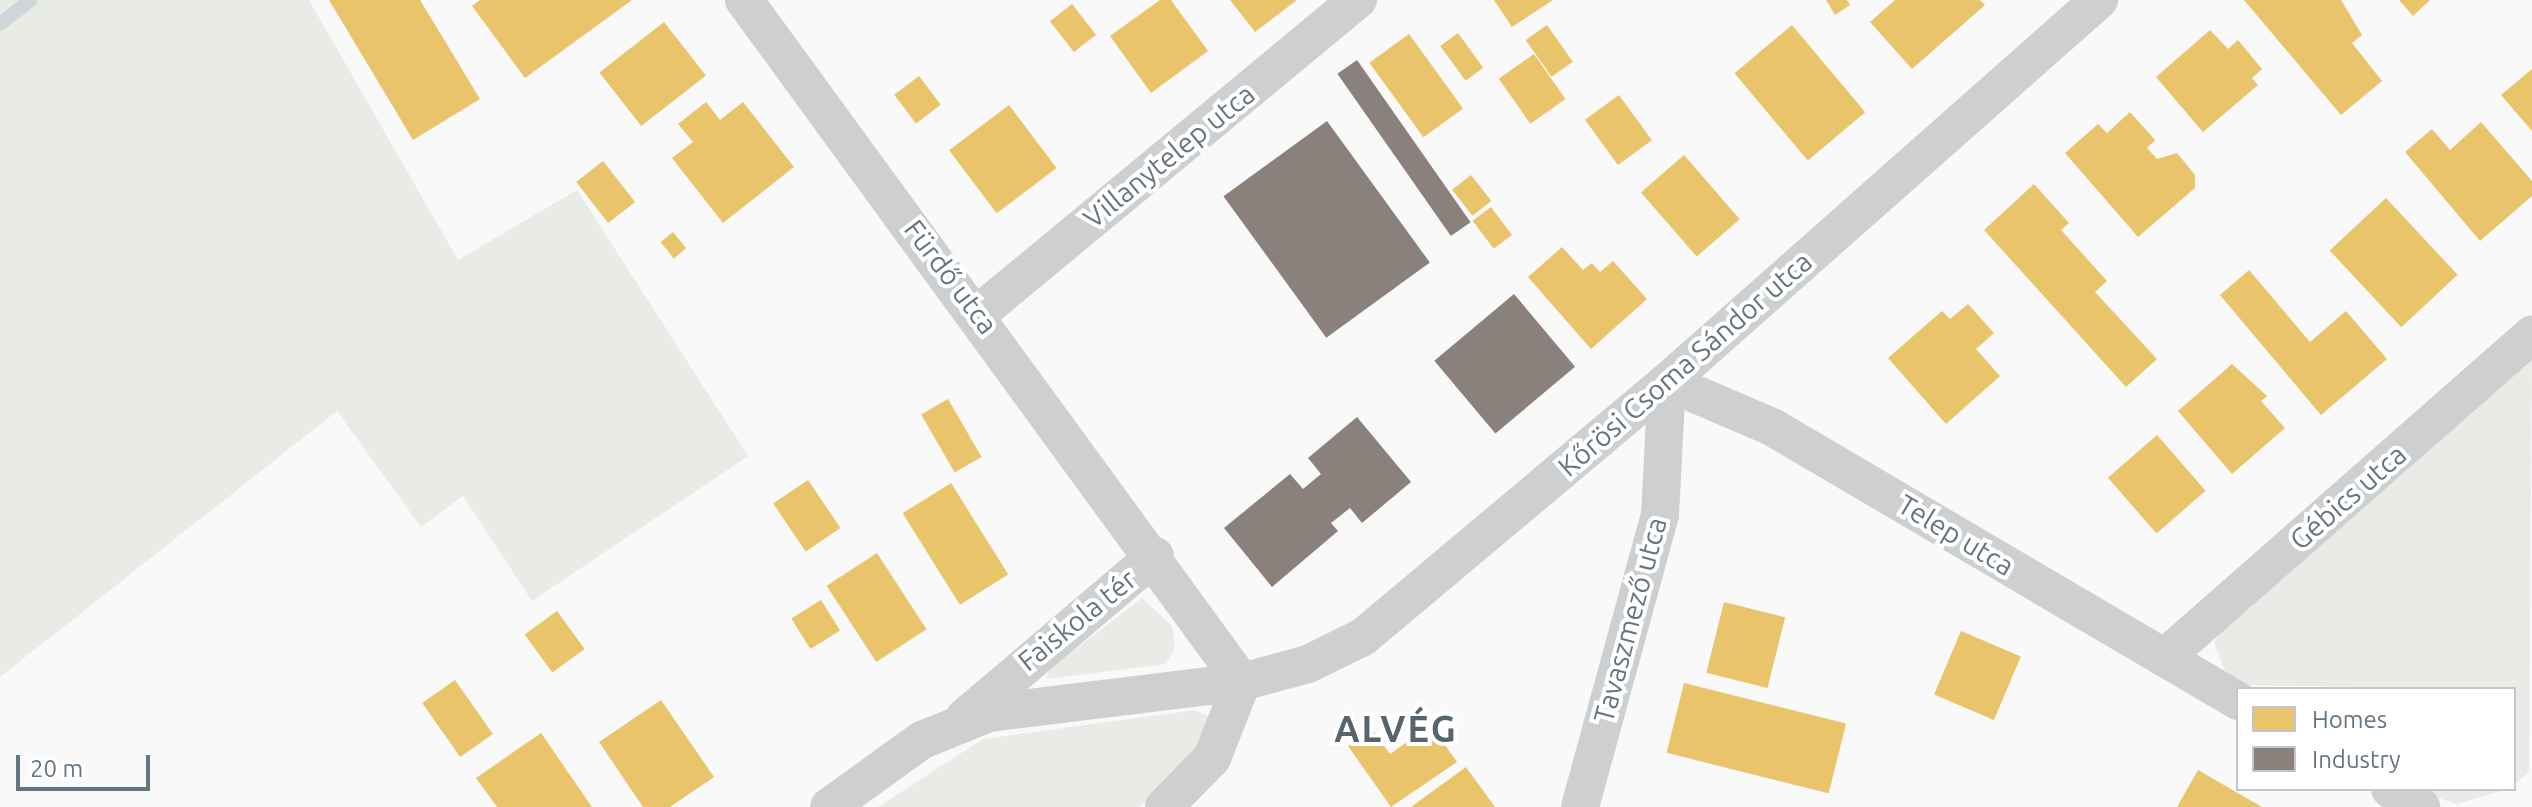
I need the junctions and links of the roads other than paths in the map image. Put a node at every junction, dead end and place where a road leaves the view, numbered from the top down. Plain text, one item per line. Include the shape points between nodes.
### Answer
1 (744, 0) edge
2 (1358, 0) edge
3 (2099, 0) edge
4 (979, 313) junction
5 (2532, 335) edge
6 (1667, 382) junction
7 (1155, 556) junction
8 (2164, 658) junction
9 (1242, 682) junction
10 (2236, 700) edge
11 (958, 723) junction
12 (2393, 791) edge
13 (829, 807) edge
14 (1164, 807) edge
15 (1580, 807) edge
16 (2421, 807) edge

1 - 4 street, Fürdő utca
2 - 4 street, Villanytelep utca
3 - 6 street, Kőrösi Csoma Sándor utca
4 - 7 street, Fürdő utca
5 - 8 street, Gébics utca
6 - 8 street, Telep utca via 1772,427
6 - 9 street, Kőrösi Csoma Sándor utca via 1363,637 1308,664
6 - 15 street, Tavaszmező utca via 1660,515
7 - 9 street, Faiskola tér
7 - 11 street, Faiskola tér
8 - 10 street, Telep utca
9 - 11 street, Faiskola tér via 1027,705
9 - 14 street via 1212,758
11 - 13 street, Faiskola tér
12 - 16 street

